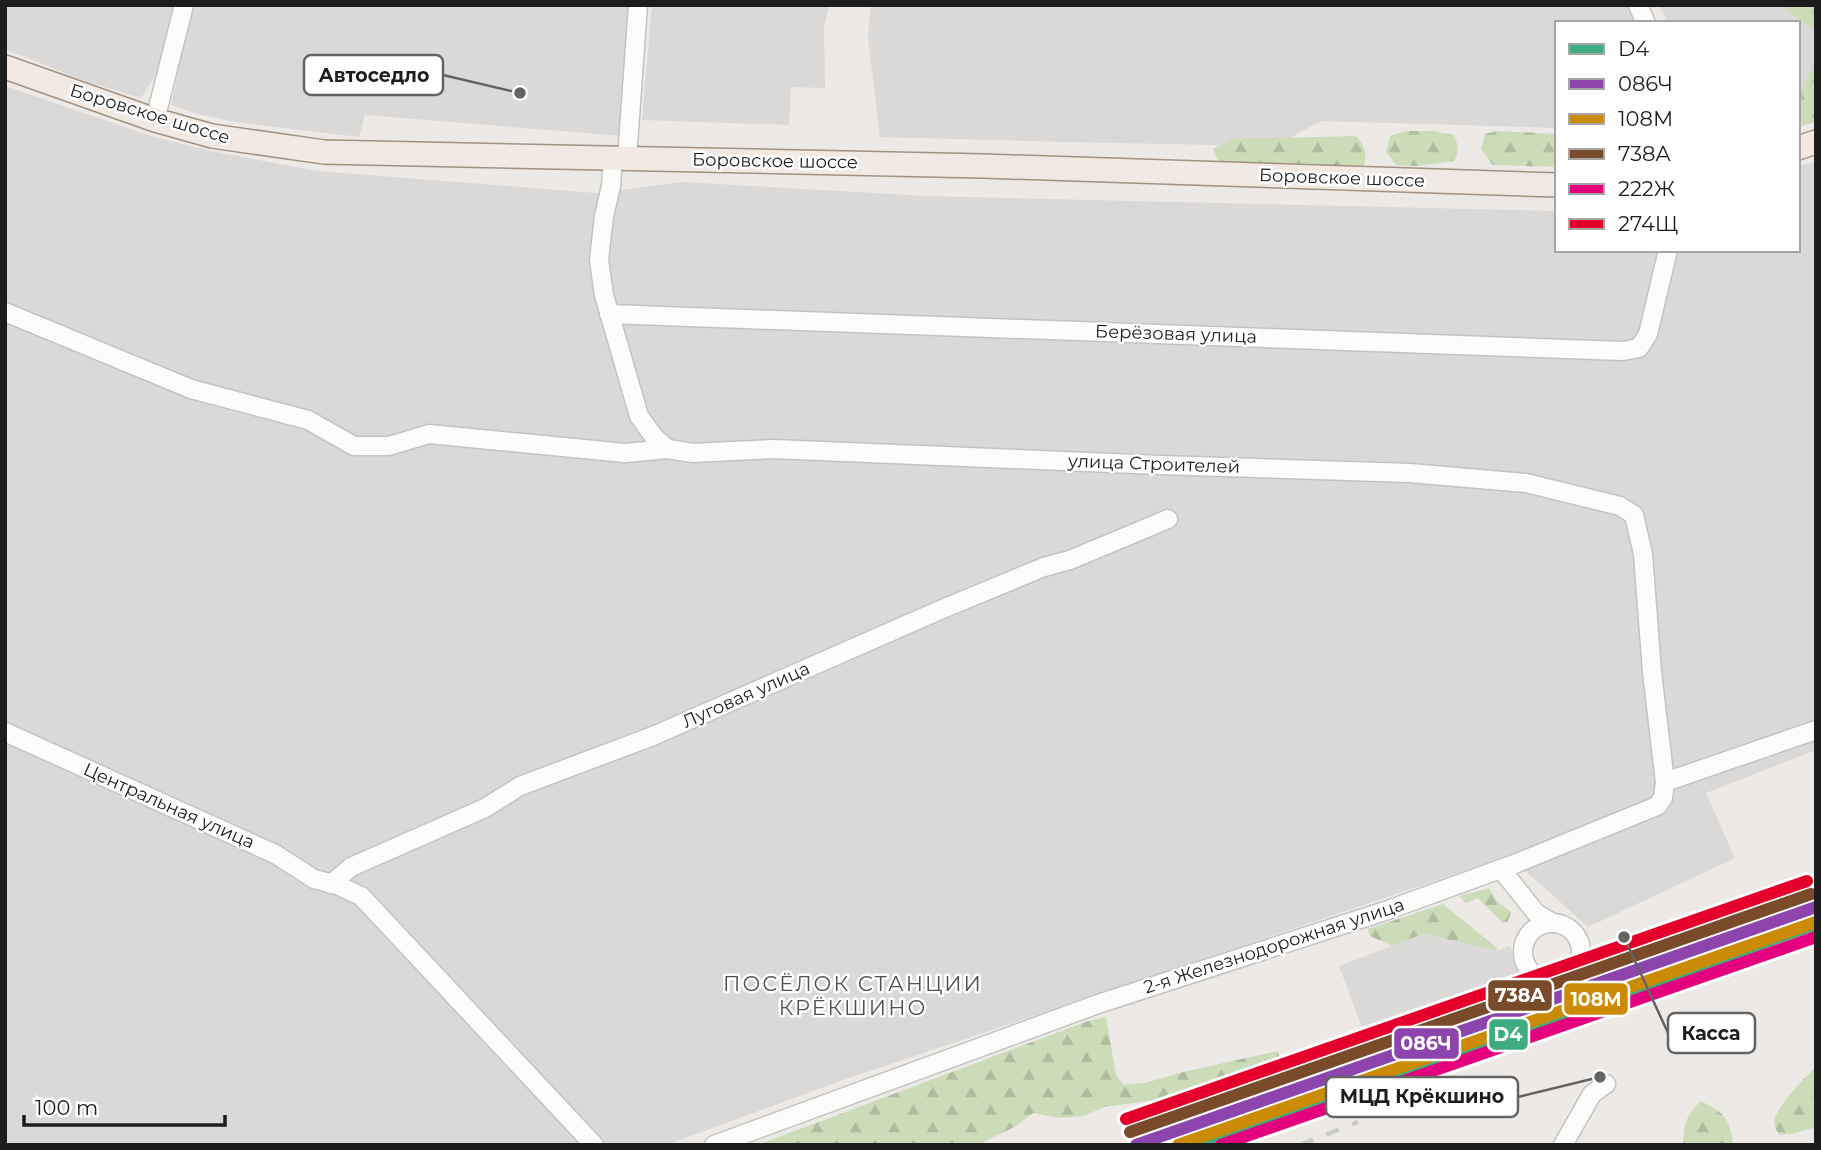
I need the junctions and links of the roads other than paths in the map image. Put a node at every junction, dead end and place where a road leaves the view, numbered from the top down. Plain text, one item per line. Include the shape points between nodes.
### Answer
1 (184, 5) edge
2 (638, 5) edge
3 (1638, 5) edge
4 (1645, 21) edge
5 (5, 67) edge
6 (155, 120) junction
7 (620, 158) junction
8 (1555, 185) edge
9 (1668, 252) edge
10 (5, 312) edge
11 (609, 314) junction
12 (668, 449) junction
13 (1168, 519) dead end
14 (1816, 730) edge
15 (5, 732) edge
16 (1665, 782) junction
17 (1501, 869) junction
18 (331, 884) junction
19 (1536, 921) junction
20 (1606, 1084) dead end
21 (594, 1145) edge
22 (715, 1145) edge
23 (1563, 1145) edge

1 - 6 street
2 - 7 street
3 - 4 street
5 - 6 main road, Боровское шоссе
6 - 7 main road, Боровское шоссе via 231,139 324,152
7 - 8 main road, Боровское шоссе
7 - 11 street via 604,216 600,260
9 - 11 street, Берёзовая улица via 1648,334 1639,348 1623,351
10 - 12 street, улица Строителей via 191,389 308,420 354,446 389,446 429,435 625,453
11 - 12 street via 639,416
12 - 16 street, улица Строителей via 1410,473 1525,483 1620,506 1634,515 1643,554
13 - 18 street, Луговая улица via 940,610 653,736 520,786 485,808 351,867
14 - 16 street
15 - 18 street, Центральная улица via 275,854 314,879
16 - 17 street, 2-я Железнодорожная улица via 1657,806
17 - 19 street
17 - 22 street, 2-я Железнодорожная улица via 1098,1004
18 - 21 street, Центральная улица via 370,905
19 - 19 street via 1524,944 1525,962 1536,977 1562,980 1577,970 1581,946 1568,927
20 - 23 street via 1592,1094

